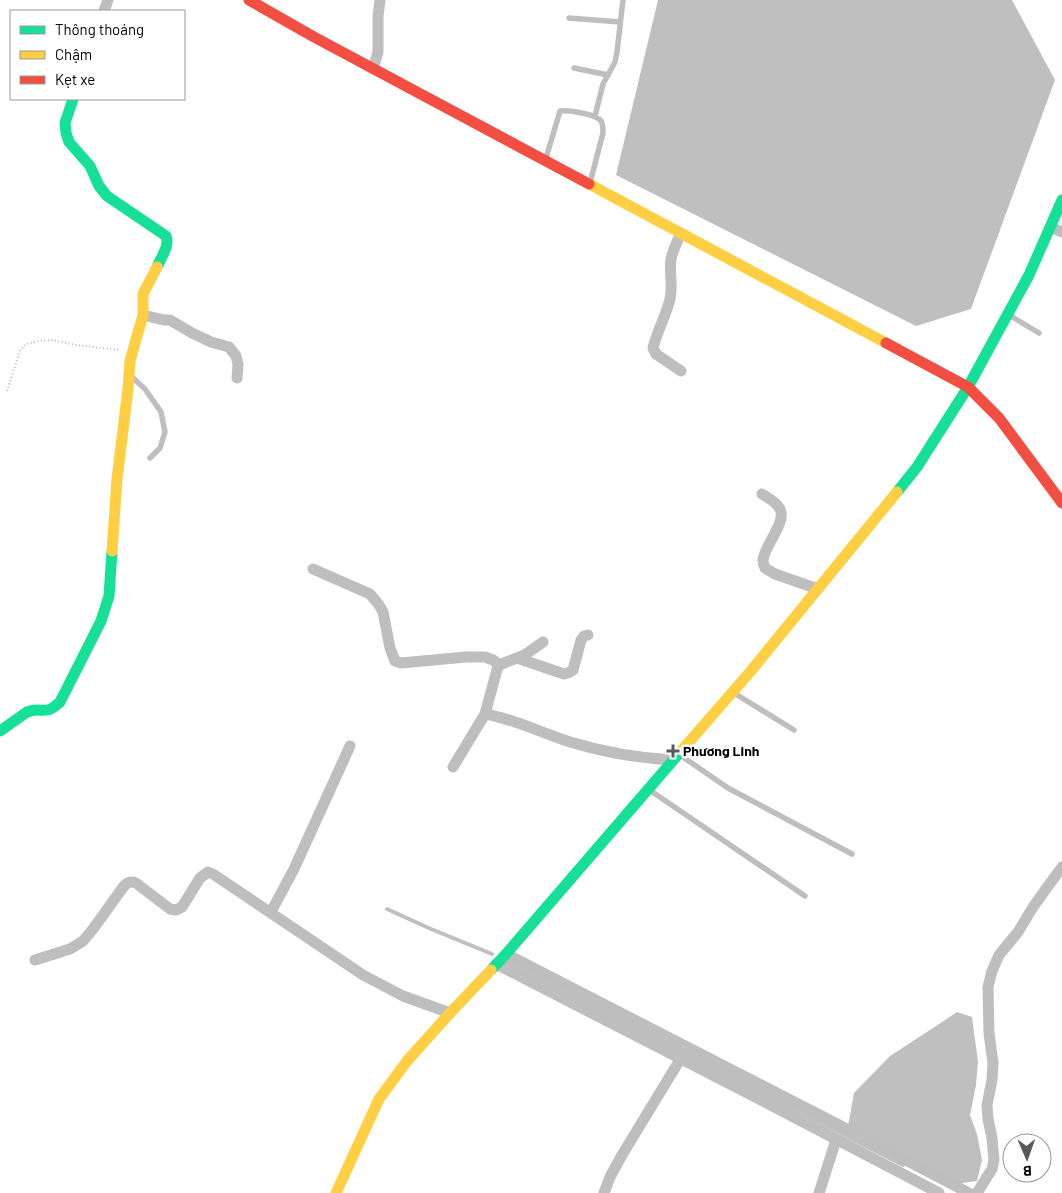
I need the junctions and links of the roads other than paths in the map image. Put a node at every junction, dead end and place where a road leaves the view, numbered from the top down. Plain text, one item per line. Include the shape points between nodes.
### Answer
1 (249, 0) edge
2 (380, 0) edge
3 (623, 0) edge
4 (569, 18) dead end
5 (620, 22) junction
6 (574, 68) dead end
7 (373, 69) junction
8 (608, 75) junction
9 (73, 100) edge
10 (594, 116) junction
11 (545, 160) junction
12 (590, 185) junction
13 (1062, 200) edge
14 (1050, 227) junction
15 (1062, 232) edge
16 (681, 233) junction
17 (1006, 314) junction
18 (143, 315) junction
19 (1039, 333) dead end
20 (681, 371) dead end
21 (129, 373) junction
22 (237, 378) dead end
23 (968, 387) junction
24 (150, 458) dead end
25 (762, 494) dead end
26 (1062, 503) edge
27 (313, 569) dead end
28 (818, 589) junction
29 (588, 635) dead end
30 (543, 642) dead end
31 (517, 658) junction
32 (498, 666) junction
33 (732, 692) junction
34 (485, 714) junction
35 (794, 730) dead end
36 (0, 731) edge
37 (350, 746) dead end
38 (676, 757) junction
39 (453, 767) dead end
40 (648, 788) junction
41 (852, 854) dead end
42 (1062, 867) edge
43 (805, 896) dead end
44 (271, 912) junction
45 (506, 954) junction
46 (35, 960) dead end
47 (496, 964) junction
48 (450, 1013) junction
49 (680, 1058) junction
50 (836, 1140) junction
51 (336, 1193) edge
52 (604, 1193) edge
53 (819, 1193) edge
54 (940, 1193) edge
55 (969, 1193) edge
56 (977, 1193) edge

1 - 7 street
2 - 7 street via 378,52
3 - 5 lane
4 - 5 lane
5 - 8 lane via 615,62
6 - 8 lane
7 - 11 street
8 - 10 lane
9 - 18 street via 65,123 69,142 90,166 107,196 166,236 168,241 142,294
10 - 11 lane via 560,111
10 - 12 lane via 600,120 603,133
11 - 12 street
12 - 16 street
13 - 14 street
14 - 15 street
14 - 17 street via 1029,275
16 - 20 street via 671,259 672,290 653,348 656,354
16 - 23 street
17 - 19 lane
17 - 23 street
18 - 21 street
18 - 22 street via 170,320 197,336 229,347 236,356
21 - 24 lane via 161,412 165,432 160,448
21 - 36 street via 109,596 101,621 60,702 46,712 28,711
23 - 26 street via 999,418
23 - 28 street via 917,467
25 - 28 street via 781,510 781,519 762,562 764,568
27 - 32 street via 370,594 383,612 395,661 485,657
28 - 33 street
29 - 31 street via 581,640 573,670 568,674
30 - 31 street
31 - 32 street
32 - 34 street
33 - 35 lane
33 - 38 street
34 - 38 street via 571,742 622,754 648,759
34 - 39 street
37 - 44 street via 294,870
38 - 40 street
38 - 41 lane
40 - 43 lane
40 - 45 street
42 - 56 street via 999,955 992,971 988,987 992,1080 987,1105 994,1160
44 - 46 street via 208,872 200,878 182,907 176,910 170,910 136,883 128,882 83,941
44 - 48 street via 362,975 403,996
45 - 47 street
45 - 55 street
47 - 48 street
47 - 49 street
48 - 51 street via 407,1061 380,1099
49 - 50 street
49 - 52 street via 622,1155
50 - 53 street
50 - 54 street

